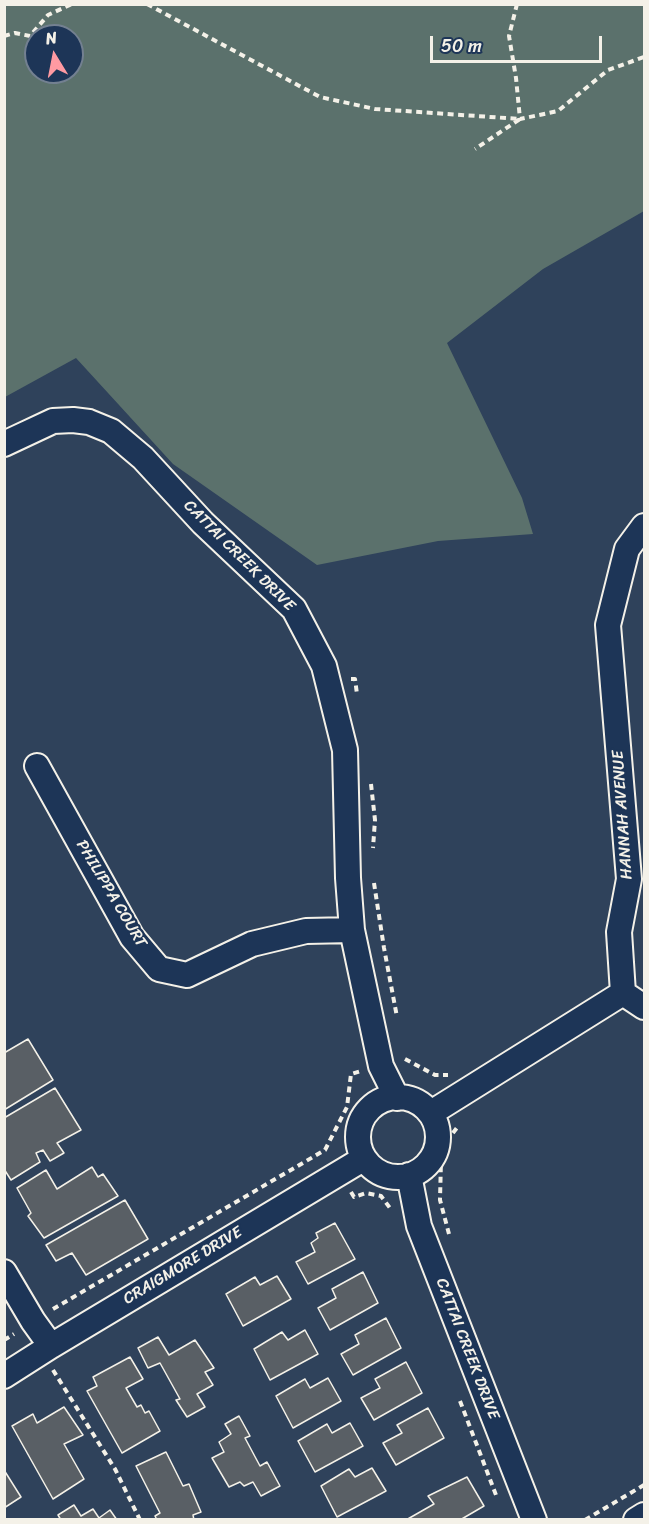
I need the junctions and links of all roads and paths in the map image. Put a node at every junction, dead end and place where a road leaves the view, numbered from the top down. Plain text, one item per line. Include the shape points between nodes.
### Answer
1 (72, 4) edge
2 (147, 4) edge
3 (517, 4) edge
4 (4, 36) edge
5 (645, 57) edge
6 (520, 119) junction
7 (475, 149) dead end
8 (4, 444) edge
9 (645, 526) edge
10 (327, 682) junction
11 (358, 700) dead end
12 (37, 766) dead end
13 (370, 775) dead end
14 (372, 853) dead end
15 (373, 874) dead end
16 (352, 930) junction
17 (623, 993) junction
18 (645, 1007) edge
19 (399, 1026) dead end
20 (403, 1048) dead end
21 (405, 1059) junction
22 (381, 1066) junction
23 (458, 1076) dead end
24 (397, 1098) junction
25 (431, 1113) junction
26 (465, 1117) dead end
27 (325, 1150) junction
28 (363, 1159) junction
29 (339, 1172) junction
30 (409, 1175) junction
31 (392, 1212) dead end
32 (450, 1234) dead end
33 (4, 1272) edge
34 (33, 1321) junction
35 (4, 1340) edge
36 (46, 1349) junction
37 (4, 1376) edge
38 (457, 1394) dead end
39 (645, 1485) edge
40 (498, 1499) dead end
41 (645, 1515) edge
42 (140, 1520) edge
43 (534, 1520) edge
44 (585, 1520) edge
45 (636, 1520) edge

1 - 4 path via 48,15 30,36
2 - 6 path via 320,97 375,109
3 - 6 path via 509,36
5 - 6 path via 608,70 558,111
6 - 7 path
8 - 10 street, CATTAI CREEK DRIVE via 53,421 89,422 111,430 294,609 324,666
9 - 17 street, HANNAH AVENUE via 627,549 609,625 629,879 619,932
10 - 11 path via 355,679
10 - 16 street, CATTAI CREEK DRIVE via 345,750
12 - 16 street, PHILIPPA COURT via 132,937 159,969 187,975 252,944 306,931
13 - 14 path via 375,820
15 - 19 path
16 - 22 street, CATTAI CREEK DRIVE
17 - 18 street
17 - 25 street
20 - 21 path
21 - 22 path
21 - 23 path via 435,1075
22 - 24 street, CATTAI CREEK DRIVE
22 - 27 path via 351,1074 347,1107
24 - 25 street via 417,1102
24 - 28 street via 373,1106 364,1116 357,1140
25 - 30 street via 438,1134 437,1147 432,1159
26 - 32 path via 448,1138 441,1160 440,1200
27 - 29 path
27 - 34 path
28 - 29 street, CRAIGMORE DRIVE
28 - 30 street via 387,1176
29 - 31 path via 354,1197 366,1193 381,1196
29 - 36 street, CRAIGMORE DRIVE
30 - 43 street, CATTAI CREEK DRIVE via 419,1226
33 - 34 street
34 - 35 path
34 - 36 street
36 - 37 street, CRAIGMORE DRIVE
36 - 42 path
38 - 40 path
39 - 44 path
41 - 45 street

